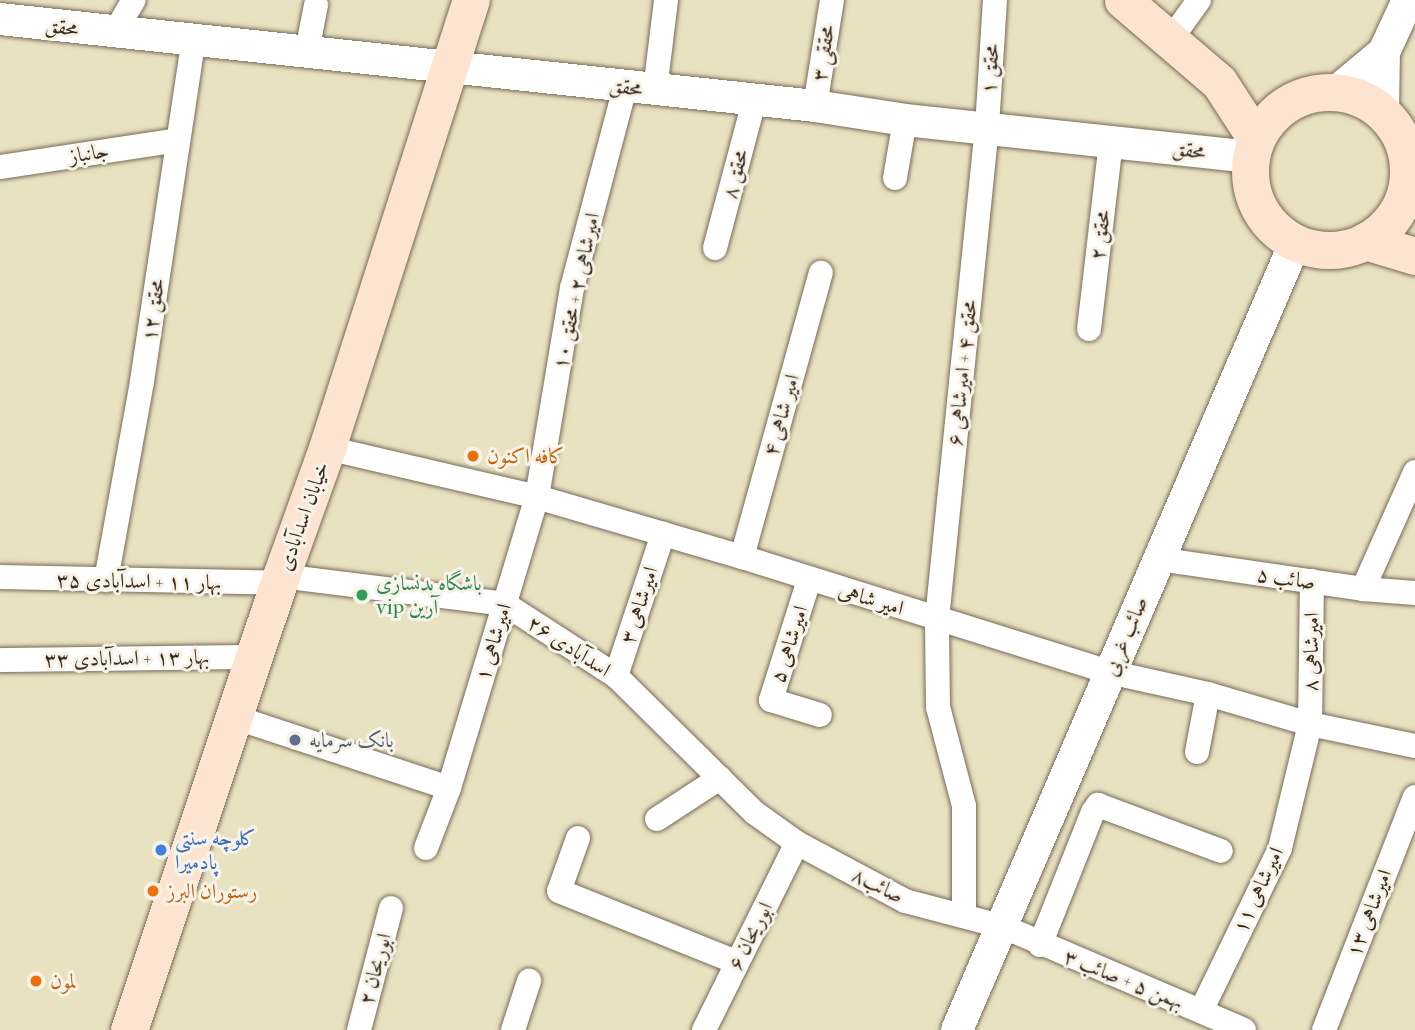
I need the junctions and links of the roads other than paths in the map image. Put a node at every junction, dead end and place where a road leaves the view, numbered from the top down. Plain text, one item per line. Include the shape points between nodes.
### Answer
1 (134, 0) edge
2 (471, 0) edge
3 (666, 0) edge
4 (832, 0) edge
5 (1124, 0) edge
6 (1199, 0) edge
7 (1408, 0) edge
8 (316, 5) dead end
9 (995, 5) edge
10 (7, 13) edge
11 (114, 34) junction
12 (1171, 38) junction
13 (194, 39) junction
14 (307, 51) junction
15 (1384, 52) junction
16 (449, 67) junction
17 (1219, 82) junction
18 (640, 88) junction
19 (1336, 92) junction
20 (754, 101) junction
21 (815, 106) junction
22 (1284, 106) junction
23 (1383, 113) junction
24 (905, 120) junction
25 (987, 127) junction
26 (178, 140) junction
27 (1111, 141) junction
28 (1254, 148) junction
29 (0, 167) edge
30 (895, 178) dead end
31 (1411, 193) edge
32 (1365, 241) junction
33 (1295, 243) junction
34 (715, 248) dead end
35 (1415, 256) edge
36 (821, 273) dead end
37 (1089, 329) dead end
38 (327, 448) junction
39 (1415, 472) edge
40 (537, 497) junction
41 (663, 534) junction
42 (742, 556) junction
43 (1158, 559) junction
44 (0, 577) edge
45 (106, 580) junction
46 (280, 580) junction
47 (809, 580) junction
48 (1312, 581) junction
49 (1363, 589) junction
50 (1415, 593) edge
51 (505, 604) junction
52 (937, 619) junction
53 (253, 657) junction
54 (0, 660) edge
55 (1109, 672) junction
56 (616, 676) junction
57 (1208, 694) junction
58 (820, 715) dead end
59 (234, 717) junction
60 (1310, 724) junction
61 (1415, 746) edge
62 (1197, 752) dead end
63 (720, 778) junction
64 (449, 788) junction
65 (1415, 797) edge
66 (657, 819) dead end
67 (578, 838) dead end
68 (797, 843) junction
69 (426, 848) dead end
70 (1221, 851) dead end
71 (391, 908) dead end
72 (964, 914) junction
73 (1004, 927) junction
74 (1040, 944) junction
75 (736, 962) junction
76 (530, 981) dead end
77 (1201, 1011) junction
78 (130, 1030) edge
79 (359, 1030) edge
80 (513, 1030) edge
81 (704, 1030) edge
82 (957, 1030) edge
83 (1244, 1030) edge
84 (1324, 1030) edge

1 - 11 street
2 - 16 main road, خیابان اسدآبادی
3 - 18 street, امیرشاهی ۲ + محقق ۱۰
4 - 21 street, محققی ۳
5 - 12 main road
6 - 12 street
7 - 15 street
8 - 14 street
9 - 25 street, محقق ۱
10 - 11 street, محقق
11 - 13 street, محقق
12 - 17 main road
13 - 14 street, محقق
13 - 26 street, محقق ۱۲
14 - 16 street, محقق
15 - 19 street
15 - 23 street
16 - 18 street, محقق
16 - 38 main road, خیابان اسدآبادی
17 - 22 main road
17 - 28 main road
18 - 20 street, محقق
18 - 40 street, امیرشاهی ۲ + محقق ۱۰ via 572,288
19 - 22 main road via 1309,94
19 - 23 main road via 1361,99
20 - 21 street, محقق
20 - 34 street, محقق ۸
21 - 24 street, محقق
22 - 28 main road via 1268,120
23 - 31 main road via 1399,134
24 - 25 street, محقق
24 - 30 street
25 - 27 street, محقق
25 - 52 street, محقق ۴ + امیرشاهی ۶
26 - 29 street, جانباز
26 - 45 street, محقق ۱۲ via 142,382
27 - 28 street, محقق
27 - 37 street, محقق ۲
28 - 33 main road via 1250,178 1254,198 1278,232
31 - 32 main road via 1384,227
32 - 33 main road via 1342,249 1318,250
32 - 35 main road
33 - 43 street, صائب غربی
36 - 42 street, امیر شاهی ۴
38 - 40 street, امیر شاهی
38 - 46 main road, خیابان اسدآبادی
39 - 49 street
40 - 41 street, امیر شاهی
40 - 51 street, امیرشاهی ۱
41 - 42 street, امیر شاهی
41 - 56 street, امیرشاهی ۳
42 - 47 street, امیر شاهی
43 - 48 street, صائب ۵
43 - 55 street, صائب غربی
44 - 45 street, بهار ۱۱ + اسدآبادی ۳۵
45 - 46 street, بهار ۱۱ + اسدآبادی ۳۵
46 - 51 street, اسدآبادی ۲۶
46 - 53 main road, خیابان اسدآبادی
47 - 52 street, امیر شاهی
47 - 58 street, امیرشاهی ۵ via 771,700
48 - 49 street, صائب ۵
48 - 60 street, امیرشاهی ۸
49 - 50 street, صائب ۵
51 - 56 street, اسدآبادی ۲۶
51 - 64 street, امیرشاهی ۱
52 - 55 street, امیر شاهی
52 - 72 street, محقق ۴ + امیرشاهی ۶ via 938,707 964,806
53 - 54 street, بهار ۱۳ + اسدآبادی ۳۳
53 - 59 main road, خیابان اسدآبادی
55 - 57 street, امیر شاهی
55 - 73 street, صائب غربی
56 - 63 street, اسدآبادی ۲۶
57 - 60 street, امیر شاهی
57 - 62 street
59 - 64 street
59 - 78 main road, خیابان اسدآبادی
60 - 61 street, امیر شاهی
60 - 77 street, امیرشاهی ۱۱ via 1280,848
63 - 66 street
63 - 68 street, اسدآبادی ۲۶ via 755,813
64 - 69 street, امیرشاهی ۱
65 - 84 street, امیرشاهی ۱۳
67 - 75 street via 559,891
68 - 72 street, صائب۸ via 905,901
68 - 75 street, ابوریحان ۶
70 - 74 street via 1098,805
71 - 79 street, ابوریحان ۲
72 - 73 street, صائب۸
73 - 74 street, بهمن ۵ + صائب ۳
73 - 82 street, صائب غربی
74 - 77 street, بهمن ۵ + صائب ۳
75 - 81 street, ابوریحان ۶
76 - 80 street
77 - 83 street, بهمن ۵ + صائب ۳

